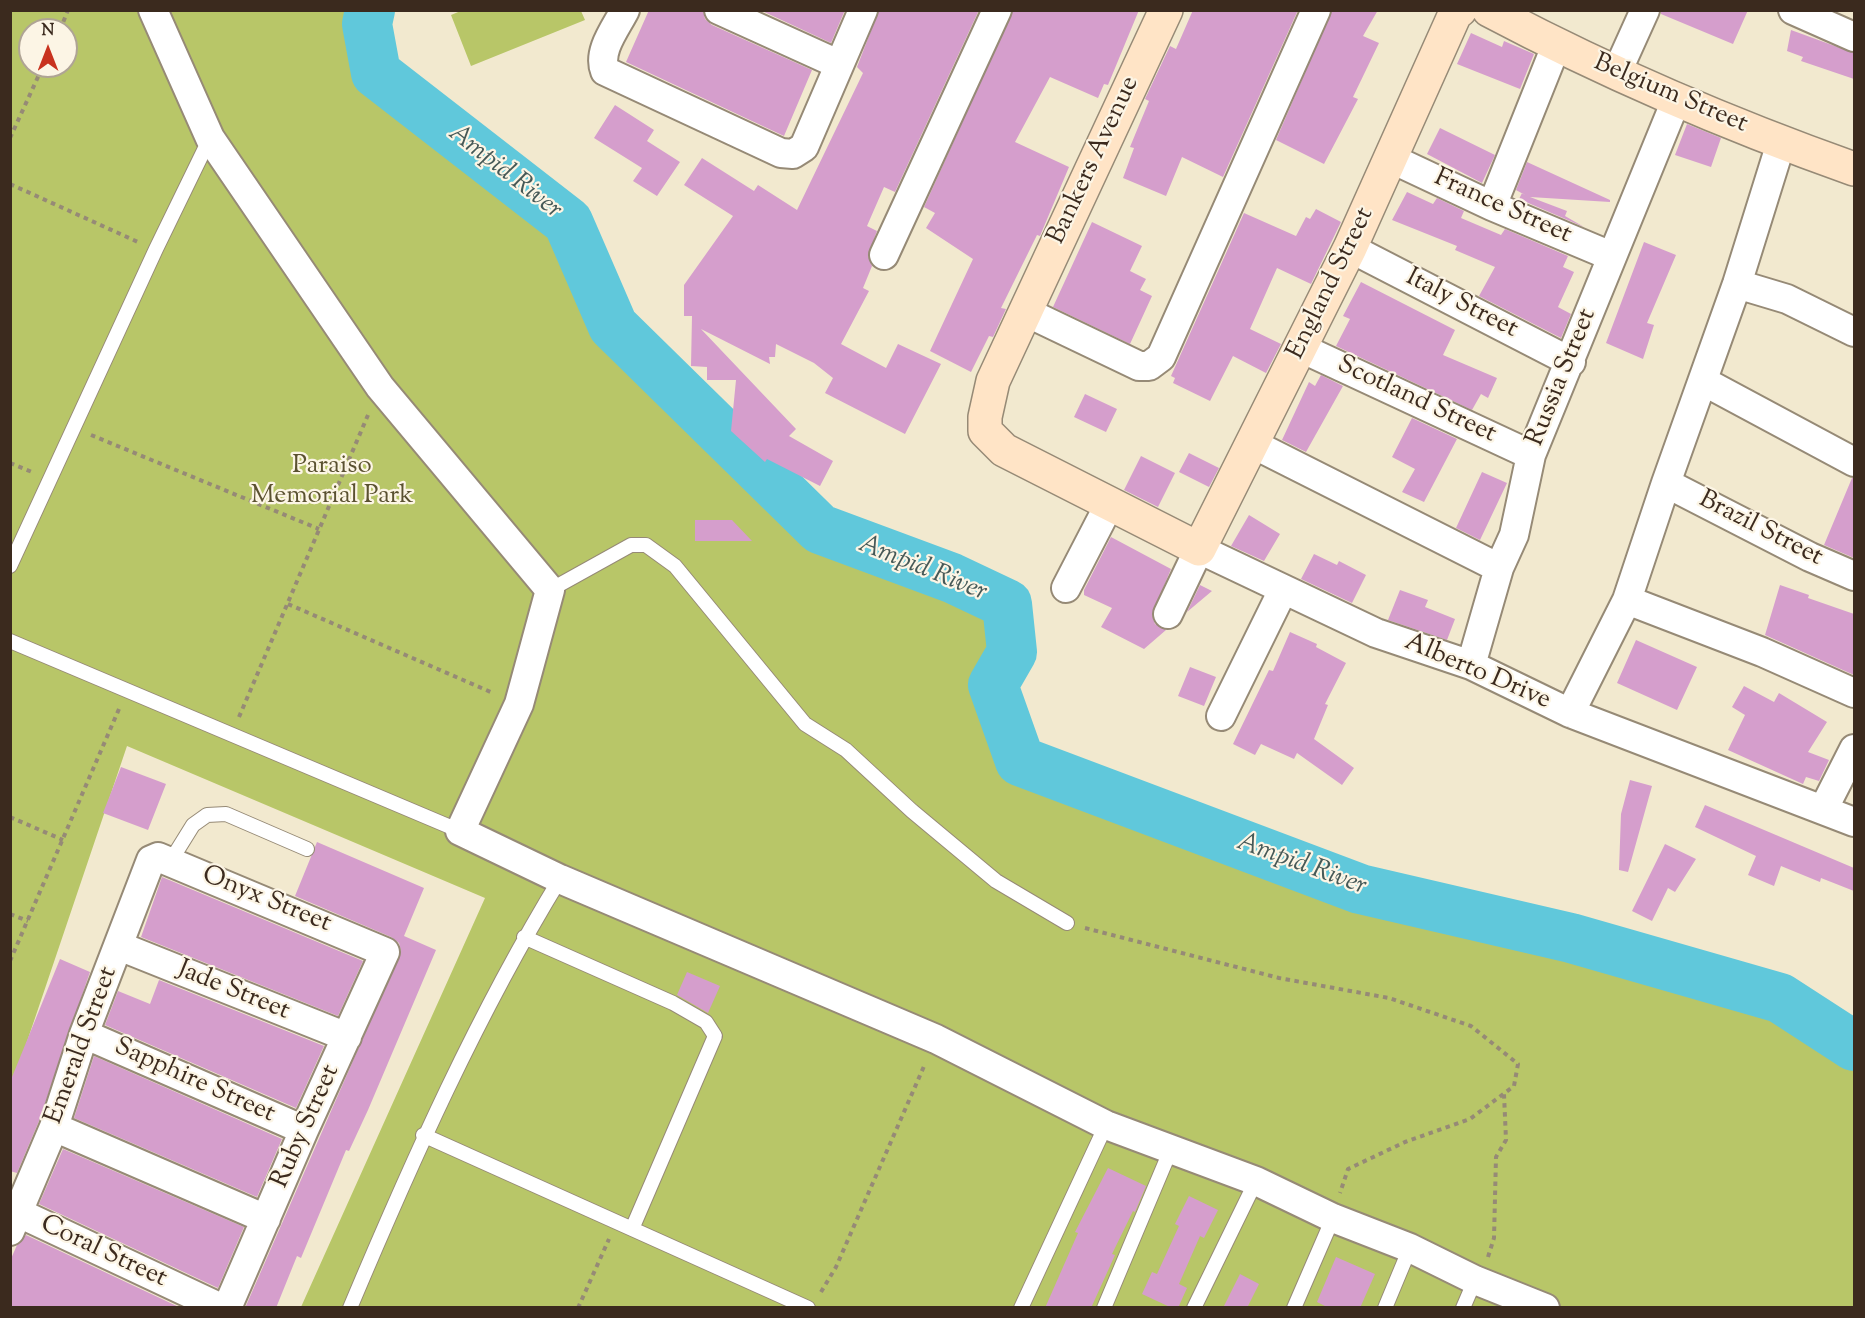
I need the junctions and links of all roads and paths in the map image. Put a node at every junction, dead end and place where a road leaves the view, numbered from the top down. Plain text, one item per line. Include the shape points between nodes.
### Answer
1 (153, 10) edge
2 (625, 10) edge
3 (719, 10) edge
4 (862, 10) edge
5 (997, 10) edge
6 (1167, 10) edge
7 (1316, 10) edge
8 (1489, 10) edge
9 (1645, 10) edge
10 (1793, 10) edge
11 (1458, 12) edge
12 (1854, 37) edge
13 (1556, 46) junction
14 (838, 64) junction
15 (1617, 72) junction
16 (38, 78) edge
17 (1677, 98) junction
18 (10, 138) edge
19 (210, 138) junction
20 (1781, 143) junction
21 (1392, 159) junction
22 (1854, 169) edge
23 (10, 184) edge
24 (1492, 206) junction
25 (156, 249) junction
26 (1350, 249) junction
27 (884, 255) dead end
28 (1611, 256) junction
29 (1737, 284) junction
30 (1024, 311) junction
31 (1854, 332) edge
32 (1301, 348) junction
33 (1571, 362) junction
34 (1703, 381) junction
35 (380, 387) junction
36 (74, 428) junction
37 (1251, 443) junction
38 (1531, 455) junction
39 (1854, 462) edge
40 (1666, 483) junction
41 (1109, 505) junction
42 (319, 529) junction
43 (1199, 549) junction
44 (10, 566) edge
45 (1499, 568) junction
46 (1854, 576) edge
47 (1066, 588) dead end
48 (550, 590) junction
49 (1283, 590) junction
50 (1628, 600) junction
51 (288, 604) junction
52 (1168, 614) dead end
53 (10, 641) edge
54 (1471, 665) junction
55 (127, 691) junction
56 (1854, 693) edge
57 (519, 704) junction
58 (1570, 713) junction
59 (1221, 716) dead end
60 (231, 736) junction
61 (1854, 749) edge
62 (1823, 810) junction
63 (10, 818) edge
64 (1854, 822) edge
65 (460, 831) junction
66 (63, 840) junction
67 (307, 849) dead end
68 (161, 861) junction
69 (560, 879) junction
70 (10, 914) edge
71 (28, 921) junction
72 (1067, 923) joint
73 (524, 937) junction
74 (119, 946) junction
75 (381, 948) joint
76 (10, 961) edge
77 (84, 1034) junction
78 (347, 1038) junction
79 (936, 1039) junction
80 (1504, 1094) junction
81 (1106, 1125) junction
82 (54, 1126) junction
83 (304, 1130) junction
84 (423, 1135) junction
85 (1171, 1149) junction
86 (1256, 1181) junction
87 (1333, 1218) junction
88 (266, 1219) junction
89 (15, 1222) edge
90 (617, 1222) junction
91 (632, 1229) junction
92 (1410, 1248) junction
93 (1475, 1280) junction
94 (813, 1302) edge
95 (1540, 1307) edge
96 (221, 1308) edge
97 (227, 1308) edge
98 (350, 1308) edge
99 (578, 1308) edge
100 (1021, 1308) edge
101 (1104, 1308) edge
102 (1194, 1308) edge
103 (1294, 1308) edge
104 (1385, 1308) edge
105 (1463, 1308) edge

1 - 19 street
2 - 14 street via 603,52 605,71 781,153 793,154 804,147
3 - 14 street
4 - 14 street
5 - 27 street
6 - 30 street, Bankers Avenue
7 - 30 street via 1161,357 1149,366 1139,366
8 - 13 street, Belgium Street
9 - 15 street
10 - 12 street
11 - 21 street, England Street
13 - 15 street, Belgium Street
13 - 24 street
15 - 17 street, Belgium Street
16 - 18 path
17 - 20 street, Belgium Street
17 - 28 street, Russia Street
19 - 25 lane
19 - 35 street
20 - 22 street, Belgium Street
20 - 29 street
21 - 24 street, France Street
21 - 26 street, England Street
23 - 25 path
24 - 28 street, France Street
25 - 36 lane
26 - 32 street, England Street
26 - 33 street, Italy Street
28 - 33 street, Russia Street
29 - 31 street via 1787,298
29 - 34 street
30 - 41 street, Bankers Avenue via 993,381 986,431 1004,450
32 - 37 street, England Street
32 - 38 street, Scotland Street
33 - 38 street, Russia Street
34 - 39 street
34 - 40 street
35 - 42 path
35 - 48 street
36 - 42 path
36 - 44 lane
37 - 43 street, England Street
37 - 45 street
38 - 45 street, Russia Street via 1514,535
40 - 46 street, Brazil Street
40 - 50 street
41 - 43 street, Alberto Drive
41 - 47 street
42 - 51 path
43 - 49 street, Alberto Drive
43 - 52 street
45 - 54 street, Russia Street
48 - 57 street
48 - 72 lane via 631,545 646,544 675,566 805,724 846,750 996,881
49 - 54 street, Alberto Drive via 1376,633
49 - 59 street
50 - 56 street
50 - 58 street
51 - 57 path
51 - 60 path
53 - 55 lane
54 - 58 street, Alberto Drive
55 - 60 lane
55 - 66 path
57 - 65 street
58 - 62 street, Alberto Drive
60 - 65 lane
61 - 62 street
62 - 64 street, Alberto Drive
63 - 66 path
65 - 69 street
66 - 71 path
67 - 68 lane via 226,814 207,815
68 - 74 street, Emerald Street
68 - 75 street, Onyx Street
69 - 73 lane
69 - 79 street
70 - 71 path
71 - 76 path
72 - 80 path via 1268,975 1389,998 1471,1026 1518,1064 1514,1086
73 - 84 lane
73 - 91 lane via 673,1003 706,1022 715,1036
74 - 77 street, Emerald Street
74 - 78 street, Jade Street
75 - 78 street, Ruby Street via 385,956
77 - 82 street, Emerald Street
77 - 83 street, Sapphire Street
78 - 83 street, Ruby Street
79 - 81 street
79 - 94 path via 836,1267
80 - 87 path via 1470,1119 1405,1142 1348,1169
80 - 93 path via 1506,1140 1496,1157 1494,1238 1485,1267
81 - 85 street
81 - 100 lane
82 - 88 street
82 - 89 street, Emerald Street
83 - 88 street, Ruby Street
84 - 90 lane
84 - 98 lane
85 - 86 street
85 - 101 lane
86 - 87 street
86 - 102 lane
87 - 92 street
87 - 103 lane
88 - 97 street, Ruby Street
89 - 96 street, Coral Street
90 - 91 lane
90 - 99 path
91 - 94 lane
92 - 93 street
92 - 104 lane
93 - 95 street
93 - 105 lane

